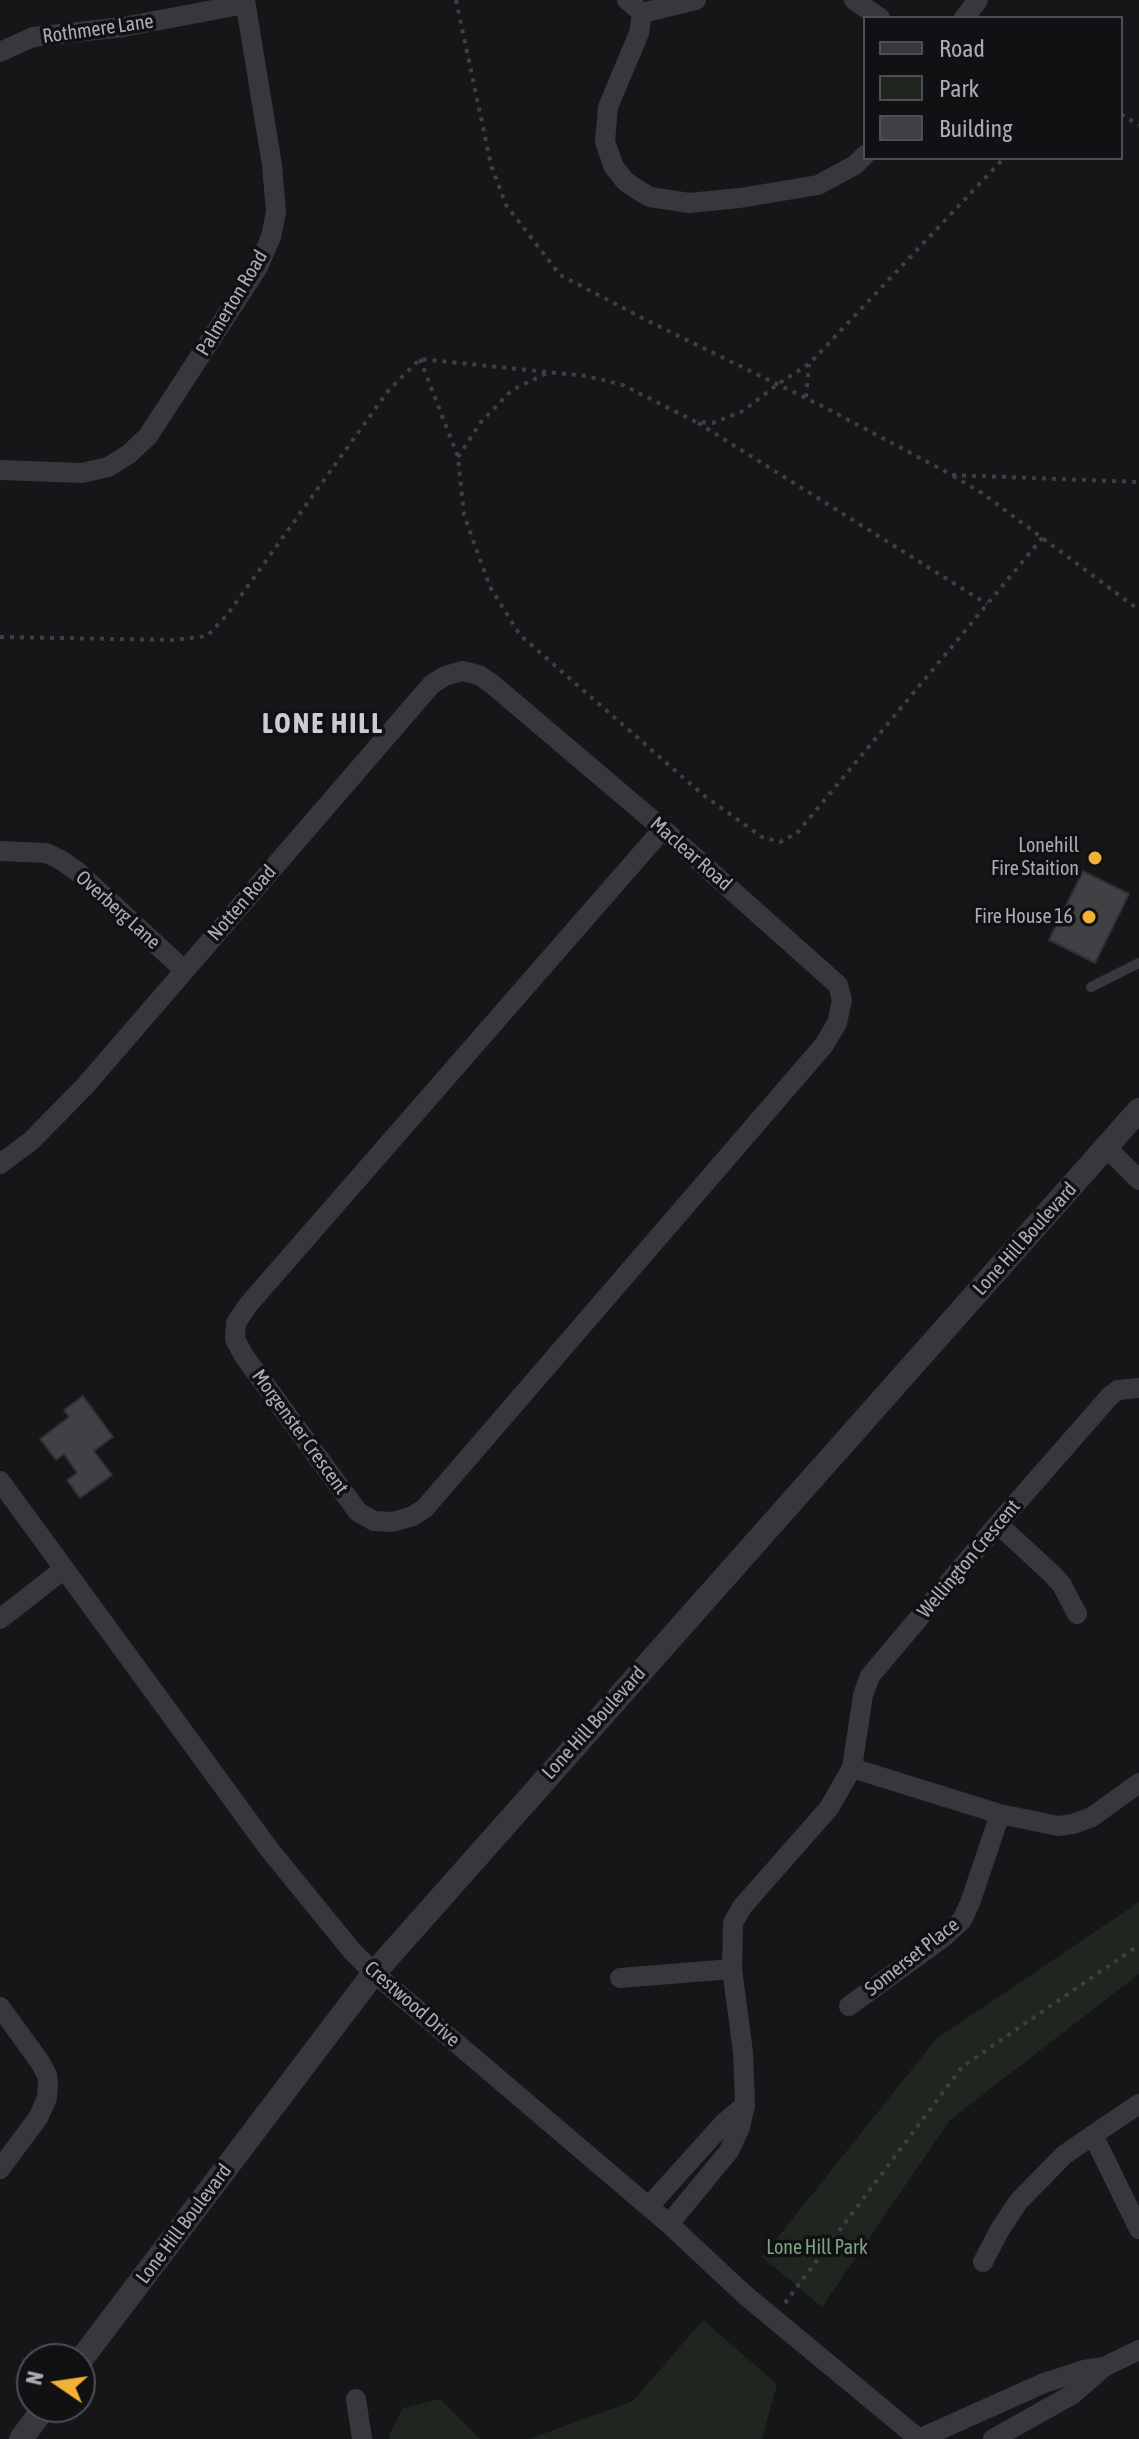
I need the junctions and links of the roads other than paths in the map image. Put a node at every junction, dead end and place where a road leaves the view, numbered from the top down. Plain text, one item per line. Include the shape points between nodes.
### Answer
1 (696, 0) edge
2 (854, 0) edge
3 (978, 0) edge
4 (245, 2) edge
5 (634, 6) edge
6 (877, 16) edge
7 (966, 16) edge
8 (0, 52) edge
9 (863, 157) edge
10 (0, 470) edge
11 (492, 684) joint
12 (663, 829) junction
13 (0, 851) edge
14 (1139, 963) edge
15 (184, 970) junction
16 (1091, 987) dead end
17 (824, 1045) joint
18 (1139, 1110) edge
19 (1107, 1148) junction
20 (0, 1164) edge
21 (1139, 1180) edge
22 (1139, 1388) edge
23 (0, 1481) edge
24 (998, 1524) junction
25 (64, 1569) junction
26 (1077, 1614) dead end
27 (0, 1619) edge
28 (852, 1768) junction
29 (1139, 1783) edge
30 (1000, 1814) junction
31 (732, 1969) junction
32 (374, 1973) junction
33 (620, 1978) dead end
34 (849, 2006) dead end
35 (0, 2007) edge
36 (1139, 2104) edge
37 (745, 2105) junction
38 (1093, 2135) junction
39 (0, 2169) edge
40 (649, 2206) junction
41 (669, 2224) junction
42 (1139, 2229) edge
43 (983, 2262) dead end
44 (94, 2343) edge
45 (1139, 2350) edge
46 (1104, 2367) junction
47 (356, 2399) dead end
48 (362, 2439) edge
49 (919, 2439) edge
50 (993, 2439) edge

1 - 5 street
2 - 6 street
3 - 7 street
4 - 8 street, Rothmere Lane via 123,27 33,37
4 - 10 street, Palmerton Road via 276,212 258,267 148,436 129,454 108,467 82,473
5 - 9 street via 639,33 605,123 608,155 625,181 638,190 689,203 740,198 818,185
11 - 12 street, Maclear Road
11 - 15 street, Notten Road via 462,671 432,684
12 - 17 street, Maclear Road via 838,985 840,1011
12 - 17 street, Morgenster Crescent via 236,1323 235,1339 244,1356 358,1512 374,1521 393,1522 425,1508
13 - 15 street, Overberg Lane via 46,853 61,860
14 - 16 lane
15 - 20 street, Notten Road via 55,1118
18 - 19 street, Lone Hill Boulevard
19 - 21 street
19 - 32 street, Lone Hill Boulevard
22 - 24 street, Wellington Crescent via 1110,1396
23 - 25 street, Crestwood Drive
24 - 26 street via 1062,1585
24 - 28 street, Wellington Crescent via 870,1676
25 - 27 street
25 - 32 street, Crestwood Drive via 269,1849
28 - 30 street
28 - 31 street, Wellington Crescent via 829,1808 737,1915
29 - 30 street via 1092,1817 1073,1824 1058,1826
30 - 34 street, Somerset Place via 962,1920
31 - 33 street
31 - 37 street, Wellington Crescent
32 - 40 street, Crestwood Drive
32 - 44 street, Lone Hill Boulevard
35 - 39 street via 40,2062 48,2085 38,2118
36 - 38 street
37 - 40 street
37 - 41 street, Wellington Crescent via 729,2151
38 - 42 street
38 - 43 street via 1064,2155 1018,2202
40 - 41 street, Crestwood Drive
41 - 49 street, Crestwood Drive
45 - 46 street
46 - 49 street via 1044,2383
46 - 50 street via 1073,2394
47 - 48 street

